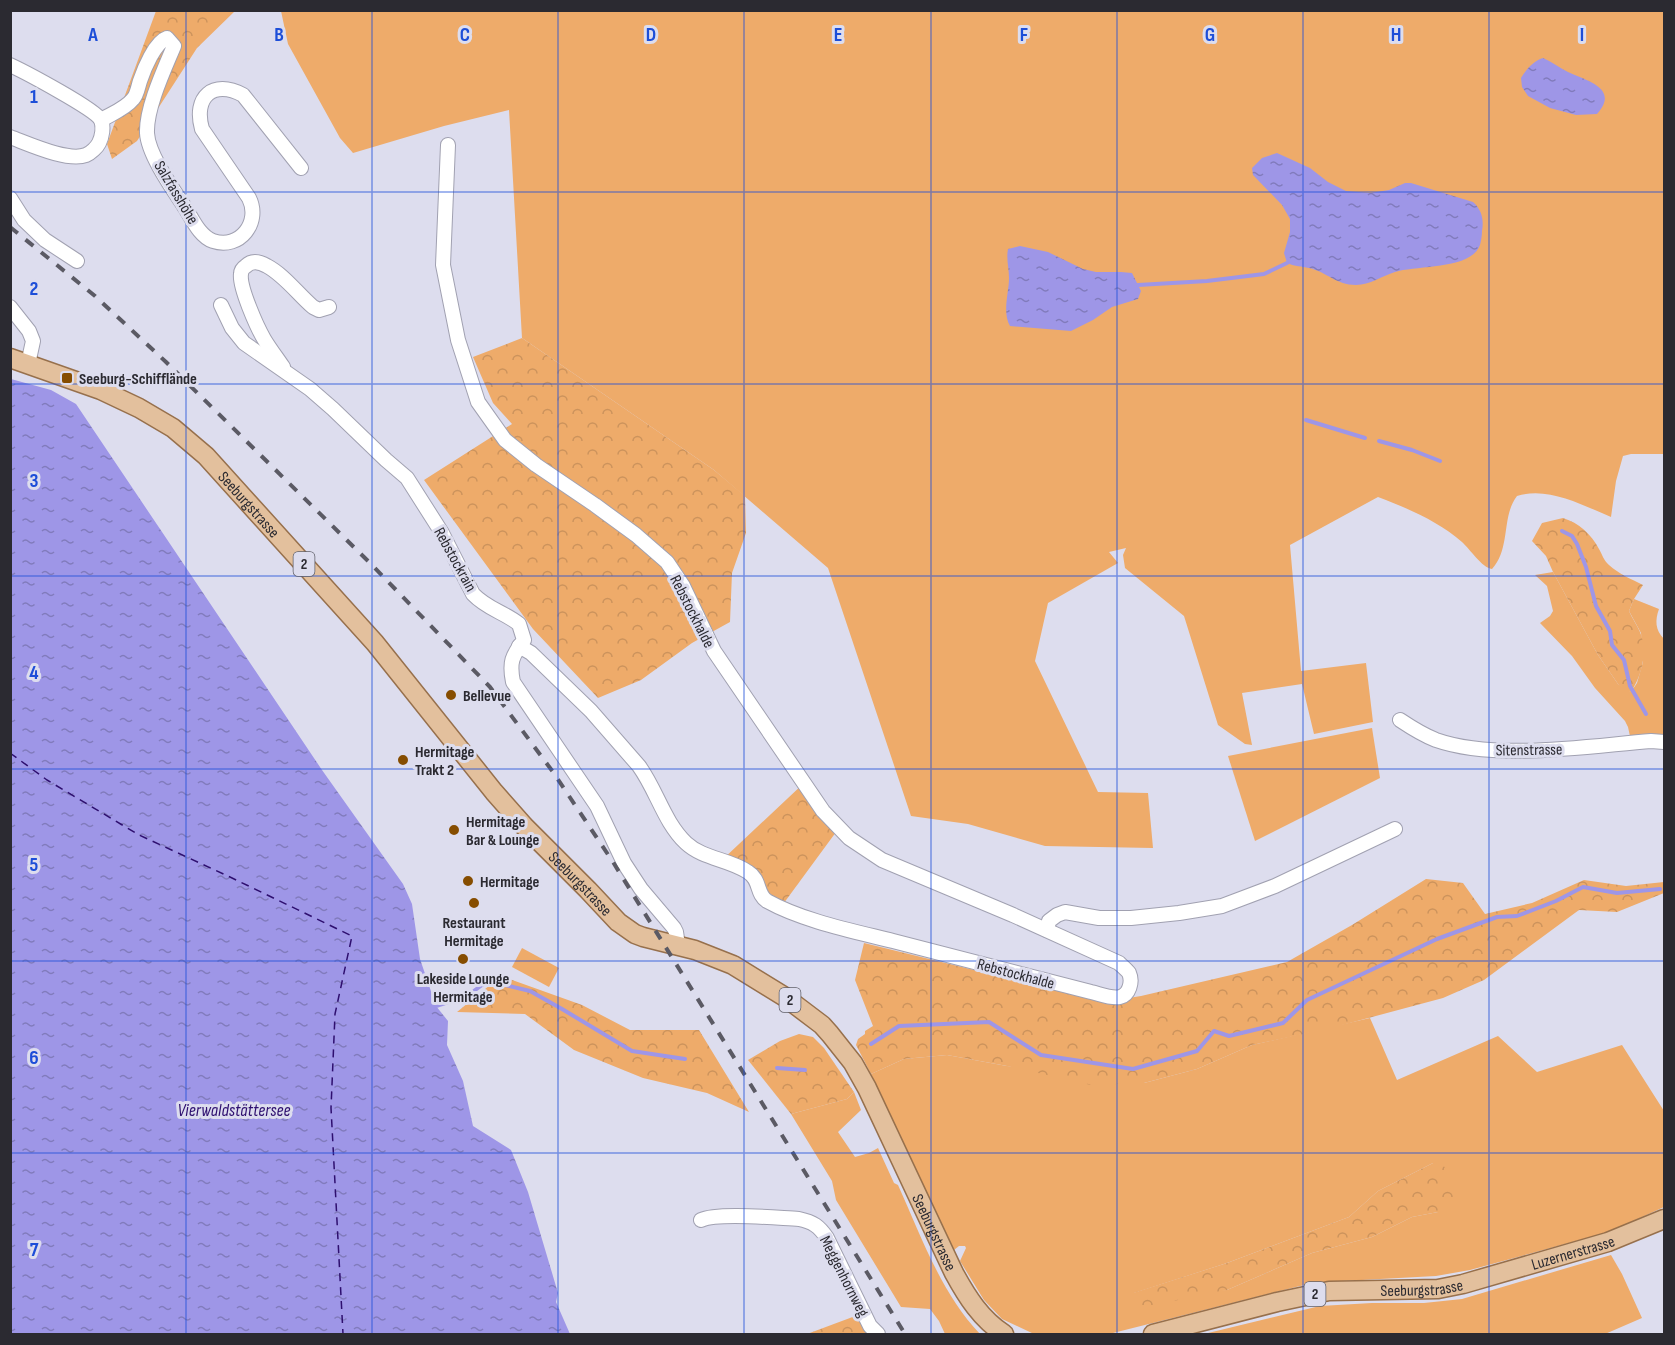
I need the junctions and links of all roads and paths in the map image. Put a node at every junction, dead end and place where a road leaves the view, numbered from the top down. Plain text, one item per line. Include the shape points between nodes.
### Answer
1 (10, 65) edge
2 (101, 120) junction
3 (10, 137) edge
4 (448, 145) dead end
5 (301, 168) dead end
6 (10, 198) edge
7 (77, 261) dead end
8 (221, 305) dead end
9 (10, 307) edge
10 (329, 307) dead end
11 (10, 358) edge
12 (28, 364) junction
13 (287, 373) junction
14 (519, 646) junction
15 (1400, 720) dead end
16 (1665, 742) edge
17 (1395, 829) dead end
18 (1047, 930) junction
19 (678, 945) junction
20 (1665, 1219) edge
21 (701, 1220) dead end
22 (1480, 1280) joint
23 (878, 1335) edge
24 (1004, 1335) edge
25 (1153, 1335) edge

1 - 2 street
2 - 3 street via 102,137 87,155 63,154
2 - 5 street, Salzfasshöhe via 134,98 156,47 167,38 174,46 148,112 147,135 163,174 202,233 211,240 232,242 241,237 254,215 249,198 202,129 200,106 213,90 222,88 243,95
4 - 18 street, Rebstockhalde via 443,265 455,329 478,402 505,440 667,562 714,651 823,811 849,838 882,860
6 - 7 street via 24,220 45,240
8 - 13 street, Rebstockrain via 244,343
9 - 12 street via 33,341
10 - 13 street, Rebstockrain via 312,307 265,264 252,262 243,269 242,284 256,323
11 - 12 main road, Seeburgstrasse / 2
12 - 19 main road, Seeburgstrasse / 2 via 101,390 188,439 220,469 375,643 524,826 618,922 644,937
13 - 14 street, Rebstockrain via 333,409 407,478 442,533 473,594 519,624 524,640
14 - 18 street, Rebstockhalde via 591,711 639,766 684,842 750,873 765,899 834,926 1091,992 1111,997 1128,992 1129,974 1119,963
14 - 19 street, Rebstockrain via 510,668 513,682 597,806 624,863 674,928
15 - 16 street, Sitenstrasse via 1438,740 1489,750
17 - 18 street via 1275,886 1222,906 1131,918 1065,912 1049,921
19 - 24 main road, Seeburgstrasse / 2 via 746,972 798,1006 837,1041 867,1088 954,1273 981,1315
20 - 22 main road, Luzernerstrasse / 2 via 1608,1242
21 - 23 street, Meggenhornweg via 722,1217 810,1221 827,1238
22 - 25 main road, Seeburgstrasse / 2 via 1438,1288 1321,1293

